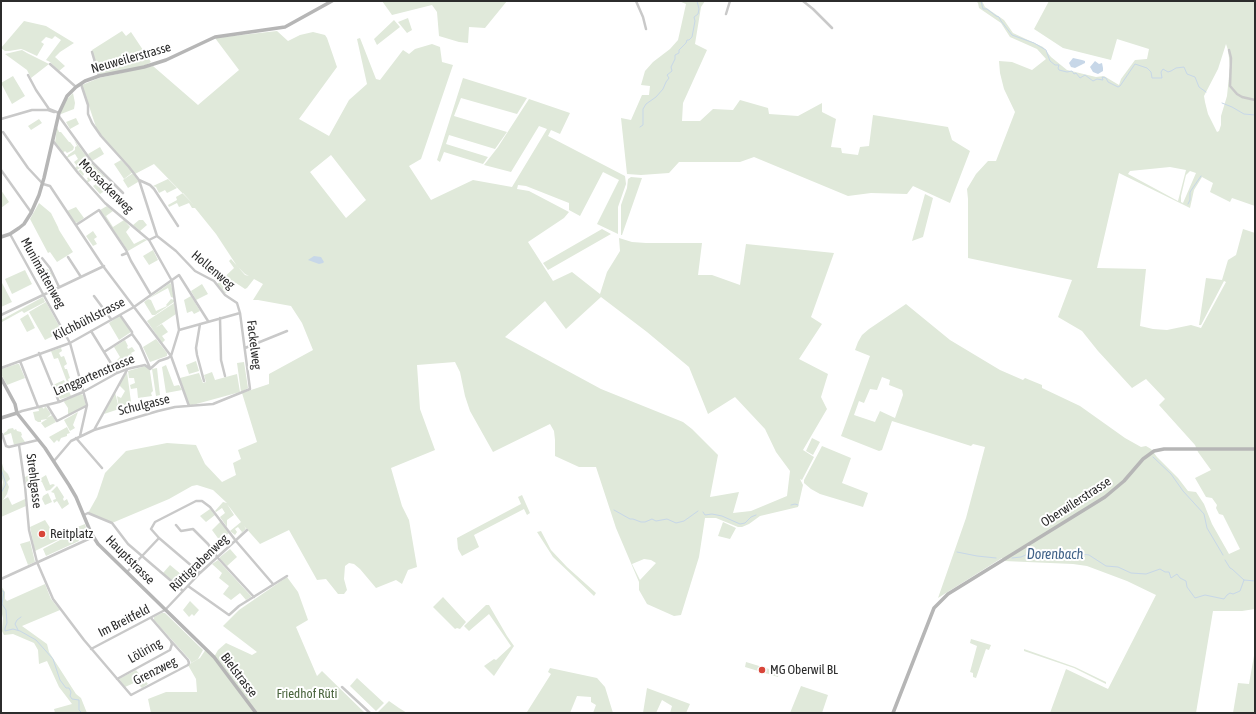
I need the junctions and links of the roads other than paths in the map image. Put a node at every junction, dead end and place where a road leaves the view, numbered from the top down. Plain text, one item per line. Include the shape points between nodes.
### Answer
1 (332, 1) edge
2 (636, 1) edge
3 (730, 1) edge
4 (802, 1) edge
5 (726, 14) dead end
6 (832, 28) dead end
7 (646, 29) dead end
8 (1229, 50) dead end
9 (92, 52) dead end
10 (50, 64) dead end
11 (28, 74) dead end
12 (99, 76) junction
13 (81, 84) junction
14 (76, 87) junction
15 (1255, 100) edge
16 (54, 112) junction
17 (58, 114) junction
18 (1, 119) edge
19 (3, 132) dead end
20 (53, 141) junction
21 (1, 170) edge
22 (139, 180) junction
23 (42, 184) junction
24 (123, 193) dead end
25 (31, 213) junction
26 (76, 225) junction
27 (178, 226) dead end
28 (10, 234) junction
29 (158, 236) junction
30 (1, 237) edge
31 (149, 240) junction
32 (126, 253) junction
33 (122, 255) dead end
34 (68, 257) dead end
35 (42, 258) dead end
36 (104, 266) junction
37 (81, 277) junction
38 (172, 281) junction
39 (59, 287) junction
40 (43, 294) junction
41 (151, 295) junction
42 (94, 296) dead end
43 (237, 303) joint
44 (134, 307) junction
45 (240, 313) junction
46 (1, 315) edge
47 (120, 315) junction
48 (220, 318) junction
49 (111, 319) junction
50 (208, 321) junction
51 (200, 324) junction
52 (179, 330) junction
53 (91, 331) junction
54 (286, 331) dead end
55 (132, 334) junction
56 (70, 343) junction
57 (245, 348) junction
58 (104, 352) junction
59 (39, 353) junction
60 (171, 356) junction
61 (20, 361) junction
62 (1, 368) edge
63 (127, 369) junction
64 (150, 369) junction
65 (117, 373) junction
66 (225, 376) dead end
67 (1, 378) edge
68 (204, 381) dead end
69 (250, 389) joint
70 (84, 392) junction
71 (59, 402) junction
72 (47, 405) junction
73 (87, 405) junction
74 (189, 406) junction
75 (38, 407) junction
76 (17, 413) junction
77 (1, 418) edge
78 (94, 430) junction
79 (2, 434) dead end
80 (80, 436) junction
81 (76, 438) junction
82 (38, 440) junction
83 (19, 445) junction
84 (1255, 449) edge
85 (54, 461) junction
86 (102, 468) dead end
87 (84, 514) junction
88 (176, 525) dead end
89 (247, 530) dead end
90 (93, 537) junction
91 (159, 538) junction
92 (236, 541) junction
93 (141, 556) junction
94 (218, 558) junction
95 (37, 562) junction
96 (127, 572) junction
97 (200, 573) junction
98 (287, 576) dead end
99 (2, 578) edge
100 (273, 584) junction
101 (188, 586) junction
102 (183, 591) junction
103 (254, 596) junction
104 (166, 610) junction
105 (151, 618) junction
106 (171, 641) junction
107 (91, 649) junction
108 (206, 649) joint
109 (117, 679) junction
110 (342, 687) dead end
111 (131, 695) joint
112 (256, 713) edge
113 (370, 713) edge
114 (893, 713) edge

1 - 12 street, Neuweilerstrasse via 286,26 218,36 166,60
2 - 7 street
3 - 5 street
4 - 6 street
8 - 15 street via 1230,86 1242,97
9 - 12 street
10 - 14 street
11 - 16 street via 45,104
12 - 13 street, Neuweilerstrasse
13 - 14 street, Neuweilerstrasse
13 - 22 street via 92,123
14 - 17 street, Neuweilerstrasse via 67,96
16 - 17 street
16 - 18 street via 32,110
17 - 20 street, Neuweilerstrasse
17 - 24 street via 92,162
19 - 23 street
20 - 23 street, Neuweilerstrasse
20 - 31 street, Moosackerweg via 105,203
21 - 25 street
22 - 27 street via 154,189
22 - 29 street
23 - 25 street, Neuweilerstrasse
23 - 26 street via 50,186
25 - 28 street, Neuweilerstrasse via 24,224
26 - 32 street via 99,210
26 - 36 street
28 - 30 street, Neuweilerstrasse
28 - 40 street, Munimattenweg
29 - 31 street
29 - 43 street, Hollenweg via 195,271 214,281 225,295
31 - 38 street
32 - 33 street
32 - 41 street
34 - 37 street
35 - 39 street
36 - 37 street
36 - 44 street
37 - 39 street
38 - 41 street, Kilchbühlstrasse
38 - 50 street, Kilchbühlstrasse via 179,275
38 - 52 street
39 - 40 street
40 - 46 street
40 - 56 street, Munimattenweg
41 - 44 street, Kilchbühlstrasse
42 - 49 street
43 - 45 street, Fackelweg
44 - 47 street, Kilchbühlstrasse
44 - 60 street
45 - 48 street
45 - 57 street, Fackelweg
47 - 49 street, Kilchbühlstrasse
47 - 55 street
48 - 50 street
48 - 66 street via 221,360
49 - 53 street, Kilchbühlstrasse
50 - 51 street
51 - 52 street
51 - 68 street via 196,355
52 - 60 street
53 - 56 street, Kilchbühlstrasse
53 - 58 street
54 - 57 street
55 - 58 street
55 - 64 street via 141,346
56 - 59 street, Kilchbühlstrasse
56 - 70 street, Munimattenweg
57 - 69 street, Fackelweg
58 - 65 street
59 - 61 street, Kilchbühlstrasse
59 - 71 street
60 - 64 street, Langgartenstrasse via 159,361
60 - 74 street
61 - 62 street, Kilchbühlstrasse
61 - 75 street
63 - 64 street, Langgartenstrasse via 145,365
63 - 65 street, Langgartenstrasse
63 - 78 street
65 - 70 street, Langgartenstrasse
67 - 76 street, Hauptstrasse
69 - 74 street, Schulgasse via 213,404
70 - 71 street, Langgartenstrasse
70 - 73 street, Munimattenweg
71 - 72 street, Langgartenstrasse
72 - 73 street via 57,421
72 - 75 street, Langgartenstrasse
73 - 80 street
74 - 78 street, Schulgasse via 158,411
75 - 76 street, Langgartenstrasse
76 - 77 street
76 - 82 street, Hauptstrasse
78 - 80 street, Schulgasse
79 - 83 street via 7,447
80 - 81 street, Schulgasse
81 - 85 street, Schulgasse
81 - 86 street
82 - 83 street, Strehlgasse
82 - 85 street, Hauptstrasse
83 - 95 street, Strehlgasse via 29,530
84 - 114 street, Oberwilerstrasse via 1164,449 1150,453 1114,491 948,594 934,608
85 - 87 street, Hauptstrasse
87 - 90 street, Hauptstrasse
87 - 93 street via 88,513 112,522 125,542
88 - 94 street via 181,531 193,529
89 - 92 street, Rüttigrabenweg
90 - 95 street
90 - 96 street, Hauptstrasse
91 - 92 street via 151,529 154,522 196,501 202,501 210,507
91 - 93 street
91 - 97 street
92 - 94 street, Rüttigrabenweg
92 - 100 street
93 - 96 street
93 - 102 street
94 - 97 street, Rüttigrabenweg
94 - 103 street
95 - 99 street
95 - 107 street, Strehlgasse via 53,599
96 - 104 street, Hauptstrasse
97 - 101 street, Rüttigrabenweg
98 - 100 street
100 - 103 street
101 - 102 street, Rüttigrabenweg
101 - 103 street via 229,615
102 - 104 street, Rüttigrabenweg
104 - 105 street, Im Breitfeld
104 - 108 street, Hauptstrasse
105 - 106 street, Löliring
105 - 107 street, Im Breitfeld
106 - 109 street, Löliring via 172,647 165,654
106 - 111 street, Grenzweg via 188,660 188,666
107 - 109 street, Strehlgasse
108 - 112 street, Bielstrasse
109 - 111 street, Strehlgasse
110 - 113 street

